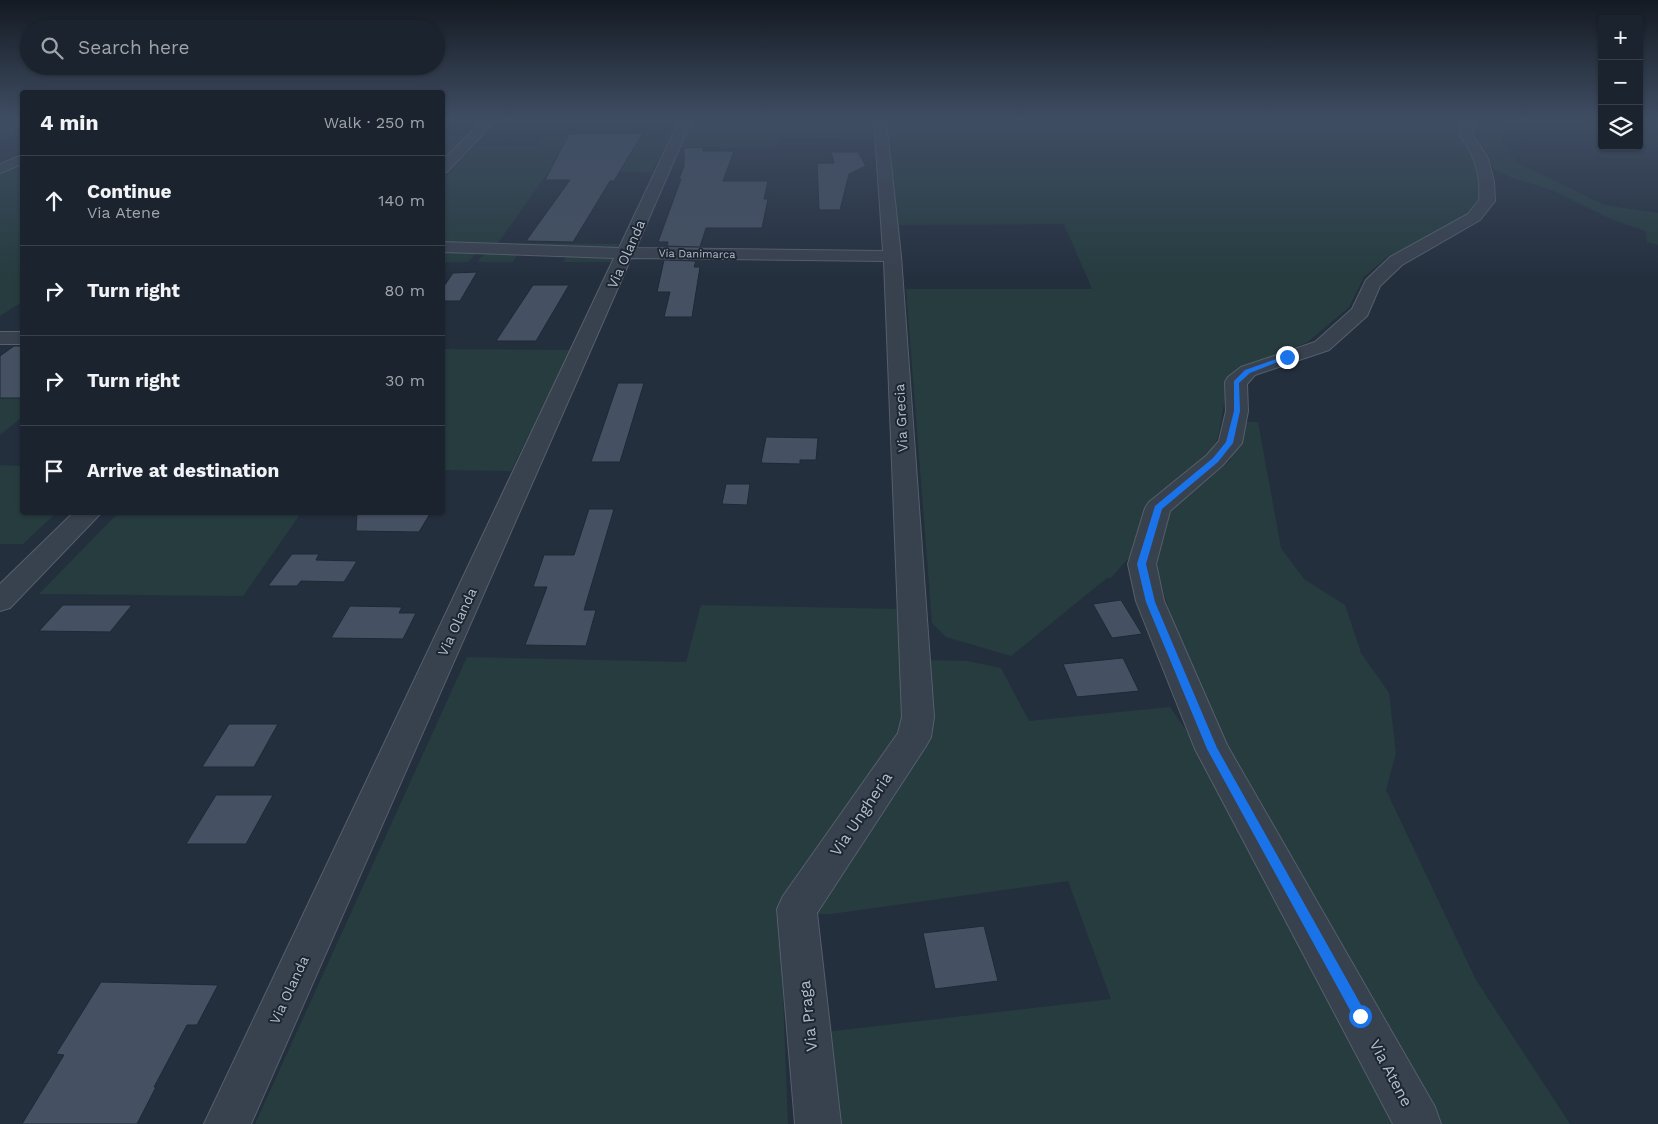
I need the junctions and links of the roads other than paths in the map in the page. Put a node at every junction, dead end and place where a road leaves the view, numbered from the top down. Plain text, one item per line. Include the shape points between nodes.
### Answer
1 (663, 171) edge
2 (885, 171) edge
3 (1486, 171) edge
4 (445, 247) edge
5 (626, 253) junction
6 (892, 256) junction
7 (0, 338) edge
8 (20, 338) edge
9 (86, 515) edge
10 (0, 601) edge
11 (918, 717) joint
12 (797, 909) joint
13 (227, 1124) edge
14 (818, 1124) edge
15 (1418, 1124) edge

1 - 5 street, Via Olanda
2 - 6 street, Via Grecia
3 - 15 street, Via Atene via 1487,201 1474,217 1396,261 1372,284 1360,312 1322,346 1248,371 1236,382 1237,411 1230,443 1215,460 1158,508 1142,564 1150,602 1212,749
4 - 5 street, Via Danimarca
5 - 6 street, Via Danimarca
5 - 13 street, Via Olanda
6 - 11 street, Via Grecia
7 - 8 street
9 - 10 street
11 - 12 street, Via Ungheria via 914,737
12 - 14 street, Via Praga

